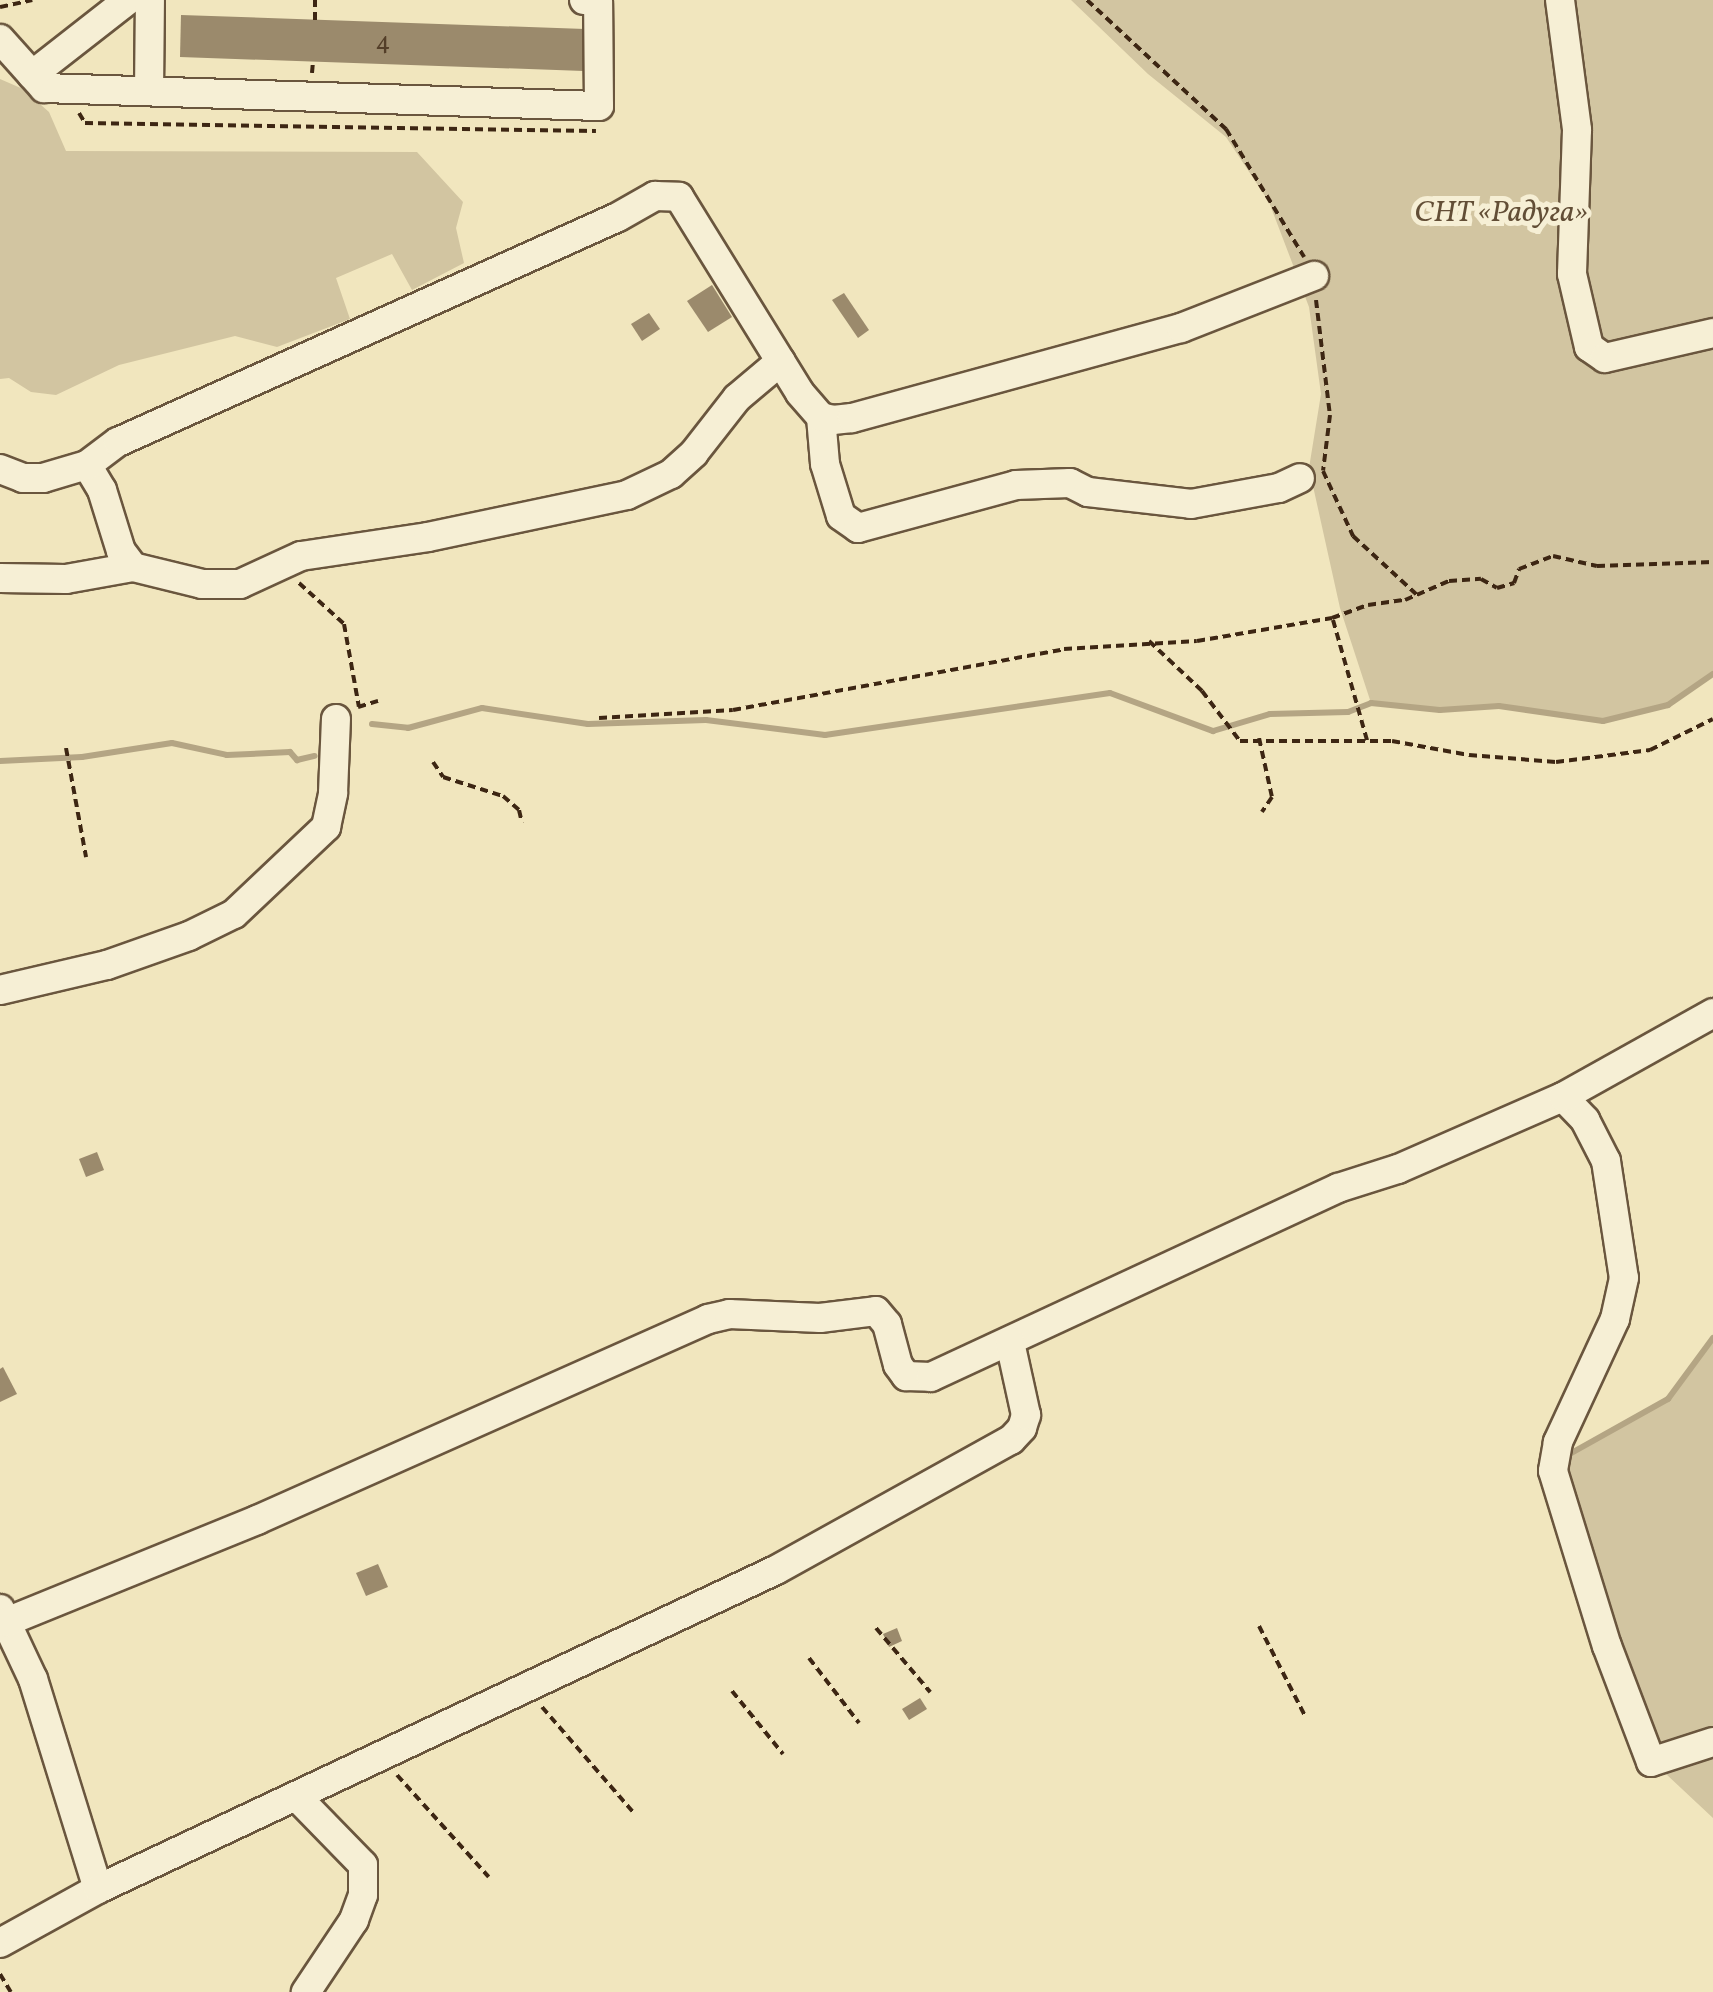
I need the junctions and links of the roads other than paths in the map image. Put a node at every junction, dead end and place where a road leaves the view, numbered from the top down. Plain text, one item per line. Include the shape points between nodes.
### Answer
1 (128, 0) edge
2 (150, 0) edge
3 (584, 0) edge
4 (598, 0) edge
5 (1560, 0) edge
6 (0, 39) edge
7 (32, 75) junction
8 (149, 91) junction
9 (1314, 276) dead end
10 (1713, 333) edge
11 (781, 361) junction
12 (821, 416) junction
13 (87, 465) junction
14 (0, 470) edge
15 (1300, 478) dead end
16 (134, 567) junction
17 (0, 578) edge
18 (336, 719) dead end
19 (0, 990) edge
20 (1713, 1013) edge
21 (1562, 1097) junction
22 (1010, 1342) junction
23 (3, 1615) edge
24 (1713, 1742) edge
25 (296, 1796) junction
26 (98, 1889) junction
27 (0, 1943) edge
28 (306, 1992) edge

1 - 7 lane
2 - 8 lane
3 - 4 lane
4 - 8 lane via 598,106
5 - 10 lane via 1577,130 1572,274 1590,347 1606,358
6 - 7 lane
7 - 8 lane via 44,88
9 - 12 lane via 1181,328 852,418
11 - 12 lane
11 - 13 lane via 679,197 655,196 118,442
11 - 16 lane via 737,398 670,474 627,495 428,538 301,556 240,584 202,584
12 - 15 lane via 841,516 858,528 1016,486 1070,483 1088,492 1192,504
13 - 14 lane via 43,478
13 - 16 lane via 102,490 120,551
16 - 17 lane via 66,579
18 - 19 lane via 326,827 234,914 107,965
20 - 21 lane
21 - 22 lane via 1398,1170 1338,1188
21 - 24 lane via 1585,1120 1606,1161 1624,1278 1615,1319 1558,1442 1553,1471 1651,1762
22 - 23 lane via 915,1380 898,1365 887,1324 876,1312 708,1319 257,1520
22 - 25 lane via 1026,1415 1012,1440 776,1570
23 - 26 lane via 33,1679
25 - 26 lane
25 - 28 lane via 363,1865 364,1895 354,1920
26 - 27 lane

